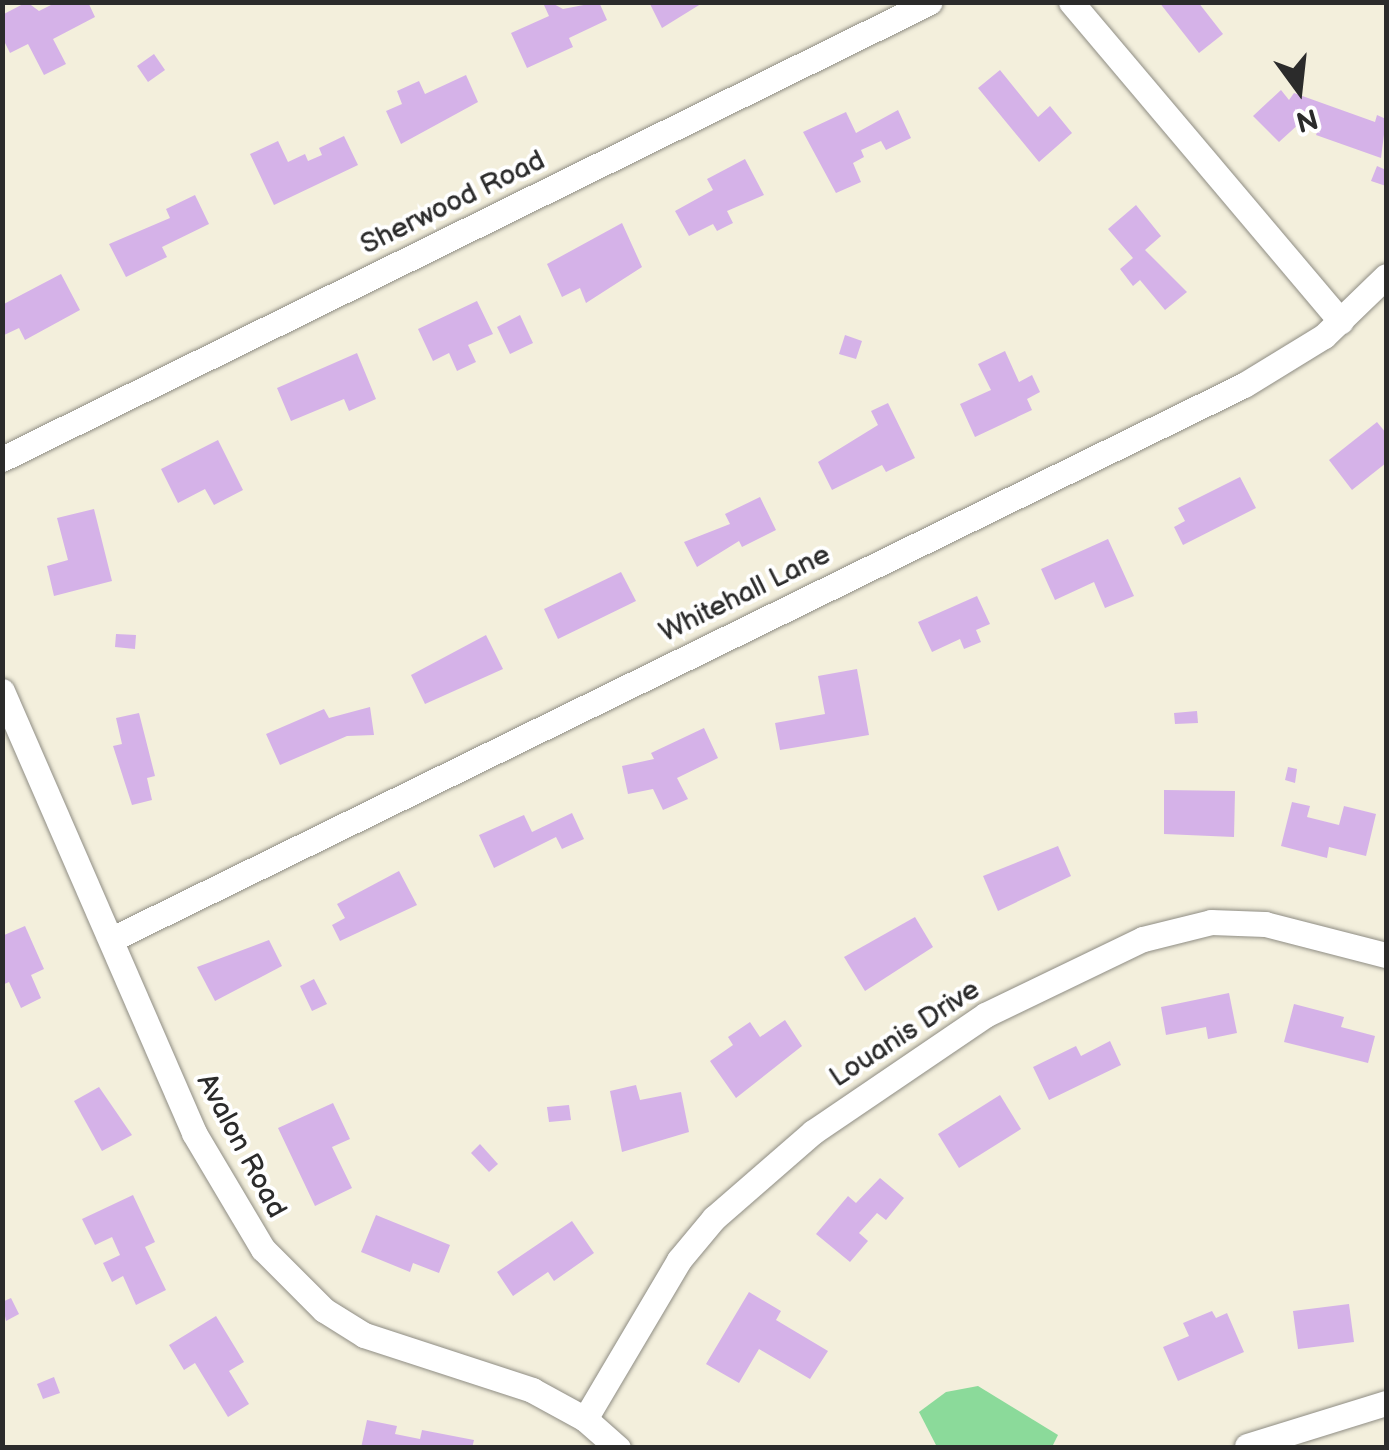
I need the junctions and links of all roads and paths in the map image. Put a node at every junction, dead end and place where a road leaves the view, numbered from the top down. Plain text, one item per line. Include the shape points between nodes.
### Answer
1 (930, 2) edge
2 (1070, 2) edge
3 (1386, 276) edge
4 (1342, 322) junction
5 (2, 459) edge
6 (2, 690) edge
7 (112, 939) junction
8 (1386, 955) edge
9 (1386, 1404) edge
10 (585, 1420) junction
11 (1247, 1446) edge
12 (618, 1448) edge

1 - 5 street, Sherwood Road
2 - 4 street
3 - 4 street, Whitehall Lane
4 - 7 street, Whitehall Lane via 1244,385
6 - 7 street, Avalon Road
7 - 10 street, Avalon Road via 210,1165 281,1270 364,1336 532,1390
8 - 10 street, Louanis Drive via 1266,924 1211,922 1143,939 986,1015 814,1132 714,1218 679,1260
9 - 11 street
10 - 12 street, Avalon Road

